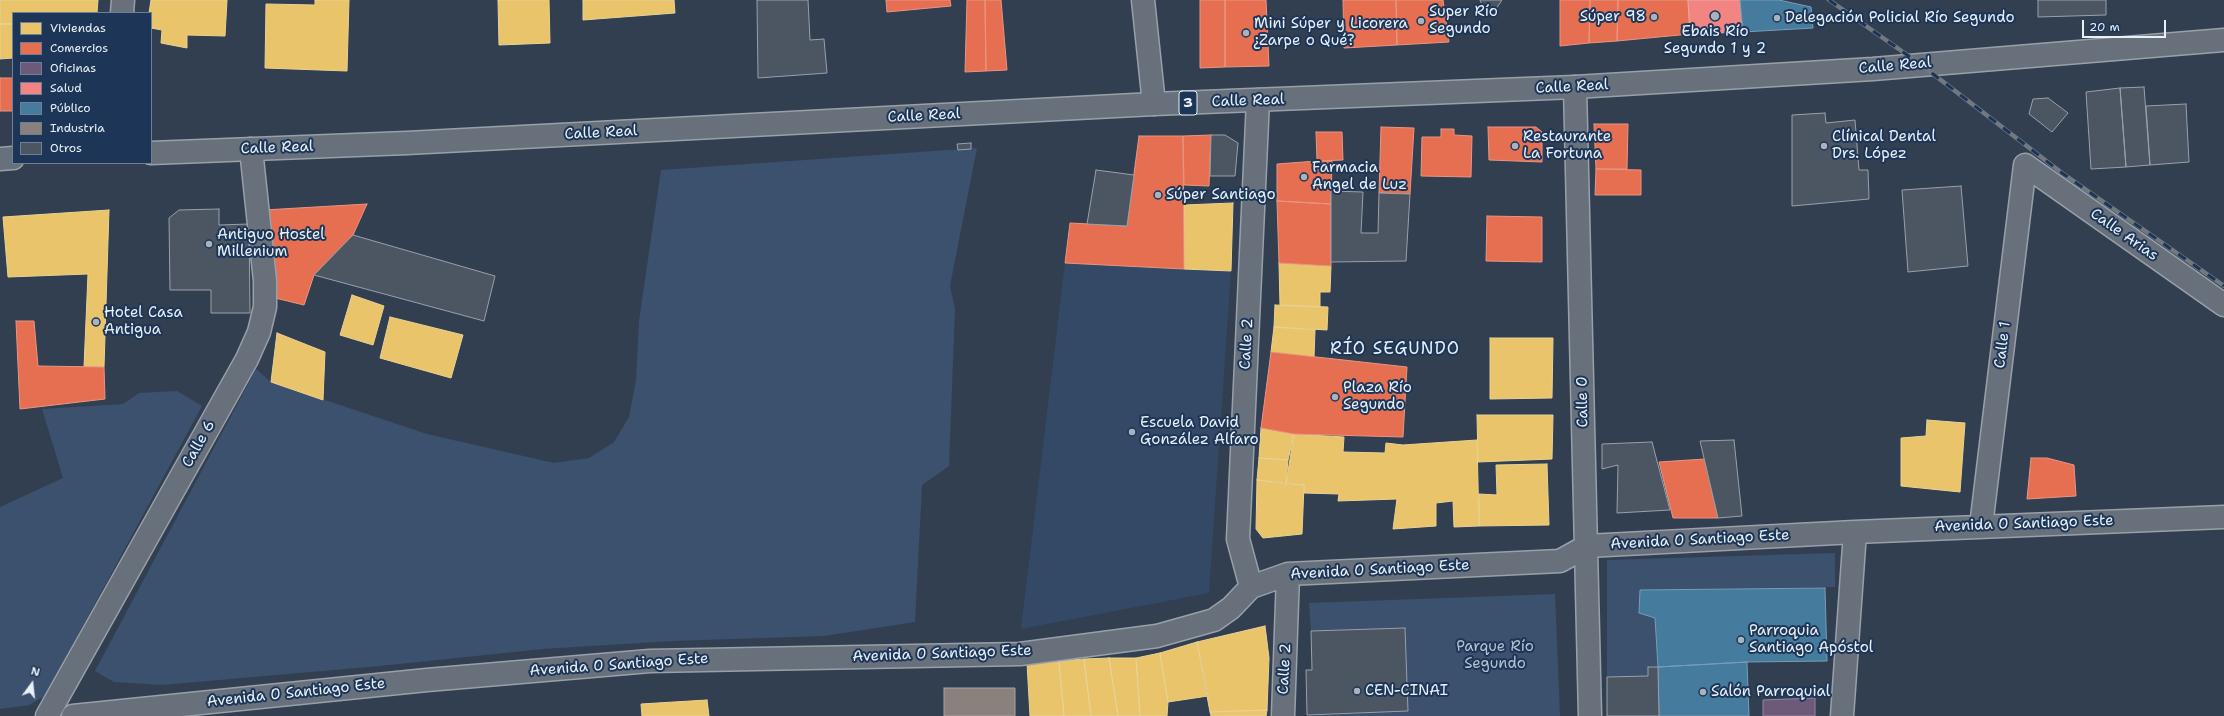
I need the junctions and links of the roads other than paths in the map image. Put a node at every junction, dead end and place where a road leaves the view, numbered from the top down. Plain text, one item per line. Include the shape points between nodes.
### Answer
1 (123, 0) edge
2 (1143, 0) edge
3 (122, 12) edge
4 (2224, 40) edge
5 (1575, 87) junction
6 (1258, 100) junction
7 (1154, 104) junction
8 (251, 149) junction
9 (152, 153) edge
10 (12, 158) edge
11 (0, 159) edge
12 (2025, 165) joint
13 (2224, 305) edge
14 (2224, 517) edge
15 (1981, 526) junction
16 (1855, 532) junction
17 (1587, 546) junction
18 (1288, 574) junction
19 (1250, 587) junction
20 (47, 716) edge
21 (73, 716) edge
22 (1283, 716) edge
23 (1590, 716) edge
24 (1842, 716) edge

1 - 3 street
2 - 7 street
4 - 5 street, Calle Real / 3 via 1873,69
5 - 6 street, Calle Real / 3
5 - 17 street, Calle 0
6 - 7 street, Calle Real / 3
6 - 19 street, Calle 2 via 1238,539
7 - 8 street, Calle Real / 3
8 - 9 street, Calle Real / 3
8 - 20 street, Calle 6 via 265,281 265,307 259,332 247,360
10 - 11 street
12 - 13 street, Calle Arias
12 - 15 street, Calle 1
14 - 15 street, Avenida 0 Santiago Este
15 - 16 street, Avenida 0 Santiago Este
16 - 17 street, Avenida 0 Santiago Este
16 - 24 street
17 - 18 street, Avenida 0 Santiago Este via 1560,561
17 - 23 street, Calle 0
18 - 19 street, Avenida 0 Santiago Este
18 - 22 street, Calle 2
19 - 21 street, Avenida 0 Santiago Este via 1231,608 1214,620 1157,636 1020,654 650,661 427,680

